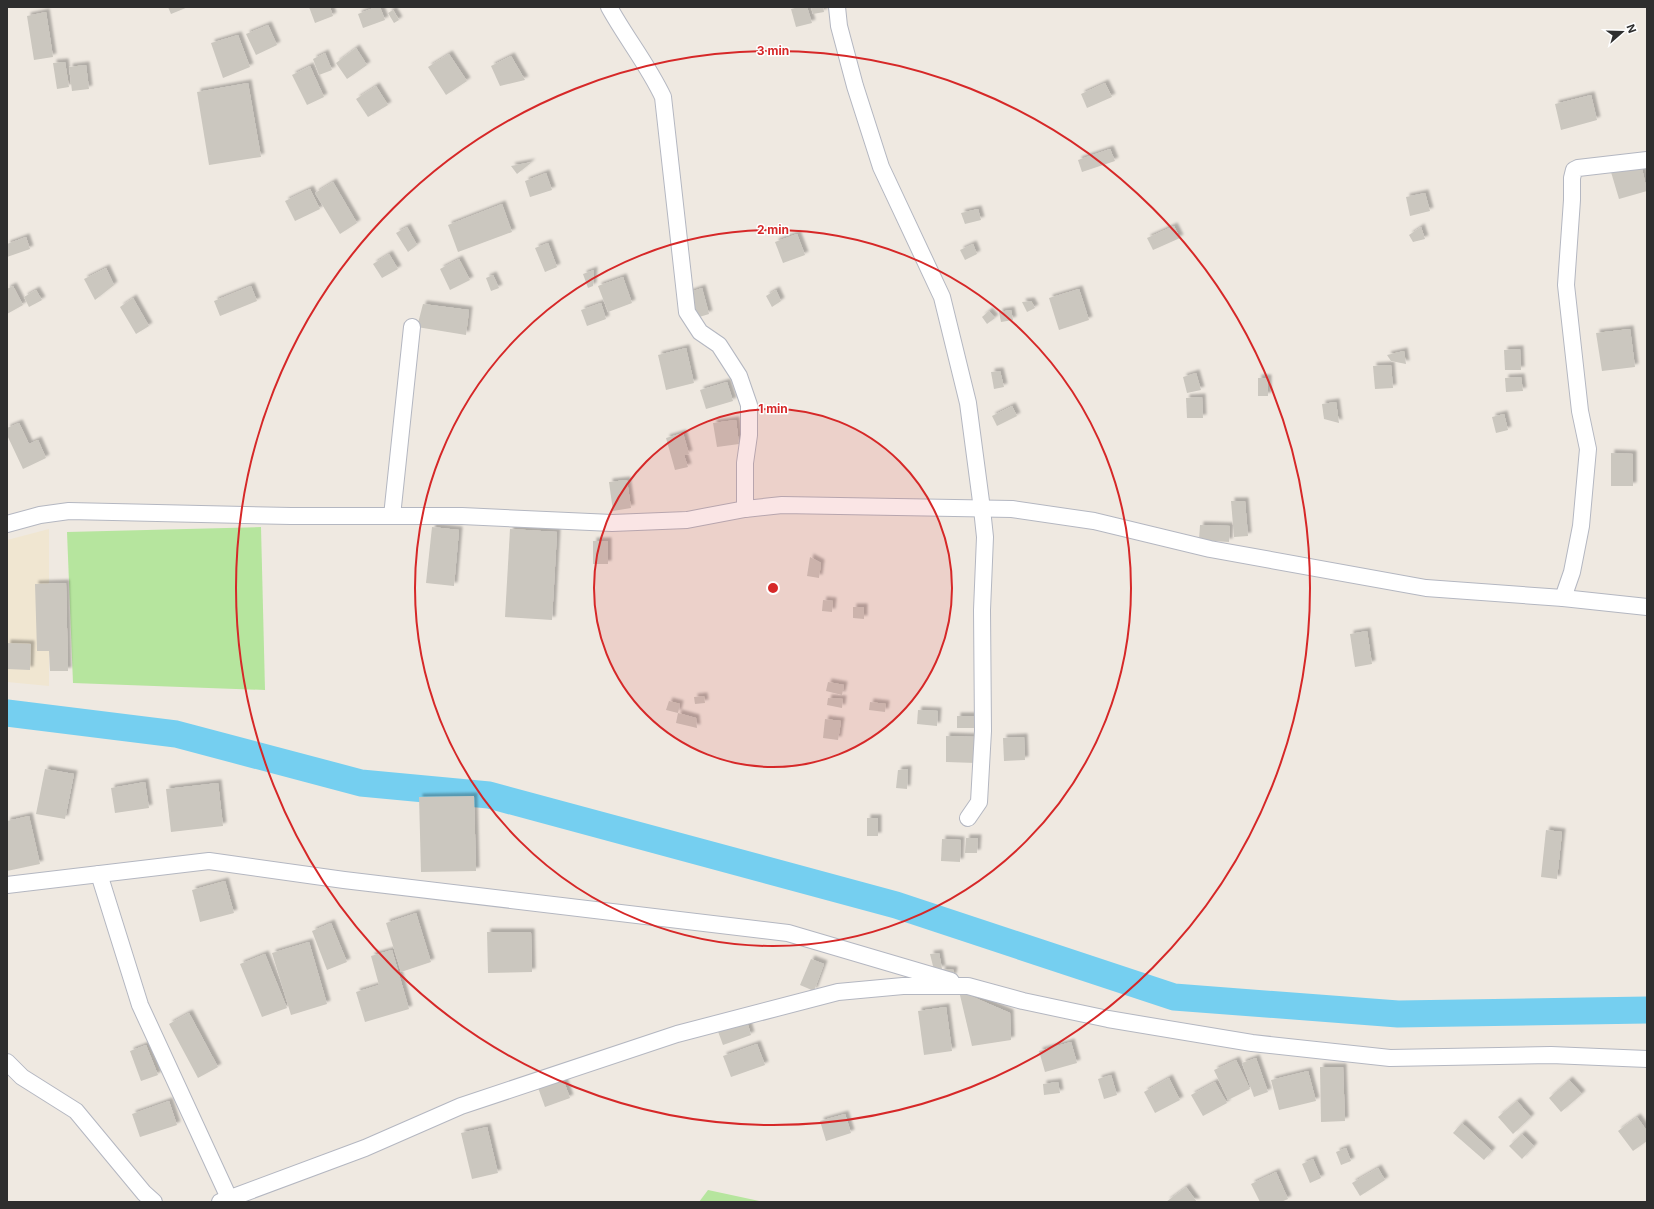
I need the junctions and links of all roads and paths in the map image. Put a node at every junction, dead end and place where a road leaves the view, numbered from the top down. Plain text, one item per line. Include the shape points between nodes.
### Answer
1 (609, 7) edge
2 (837, 7) edge
3 (1647, 160) edge
4 (412, 327) dead end
5 (745, 509) junction
6 (982, 509) junction
7 (392, 516) junction
8 (7, 524) edge
9 (1563, 598) junction
10 (1647, 607) edge
11 (968, 818) dead end
12 (99, 874) junction
13 (7, 885) edge
14 (968, 986) junction
15 (1647, 1059) edge
16 (7, 1062) edge
17 (226, 1201) edge
18 (154, 1202) edge

1 - 5 street via 663,97 687,312 700,332 719,346 739,376 749,405 750,435 744,464
2 - 6 street via 838,26 881,167 942,297 968,403
3 - 9 street via 1578,168 1574,170 1572,178 1566,285 1579,404 1588,449 1581,526 1572,572
4 - 7 street
5 - 6 street via 782,505
5 - 7 street via 686,520 612,523 462,516
6 - 9 street via 1012,509 1094,521 1210,549 1426,588
6 - 11 street via 985,536 982,610 983,731 979,802
7 - 8 street via 69,511 40,515
9 - 10 street
12 - 13 street
12 - 14 street via 209,861 352,881 788,933
12 - 17 street via 140,1005
14 - 15 street via 1108,1019 1252,1043 1382,1058 1551,1055
14 - 17 street via 903,986 838,992 676,1034 461,1106 365,1148
16 - 18 street via 22,1077 76,1111

